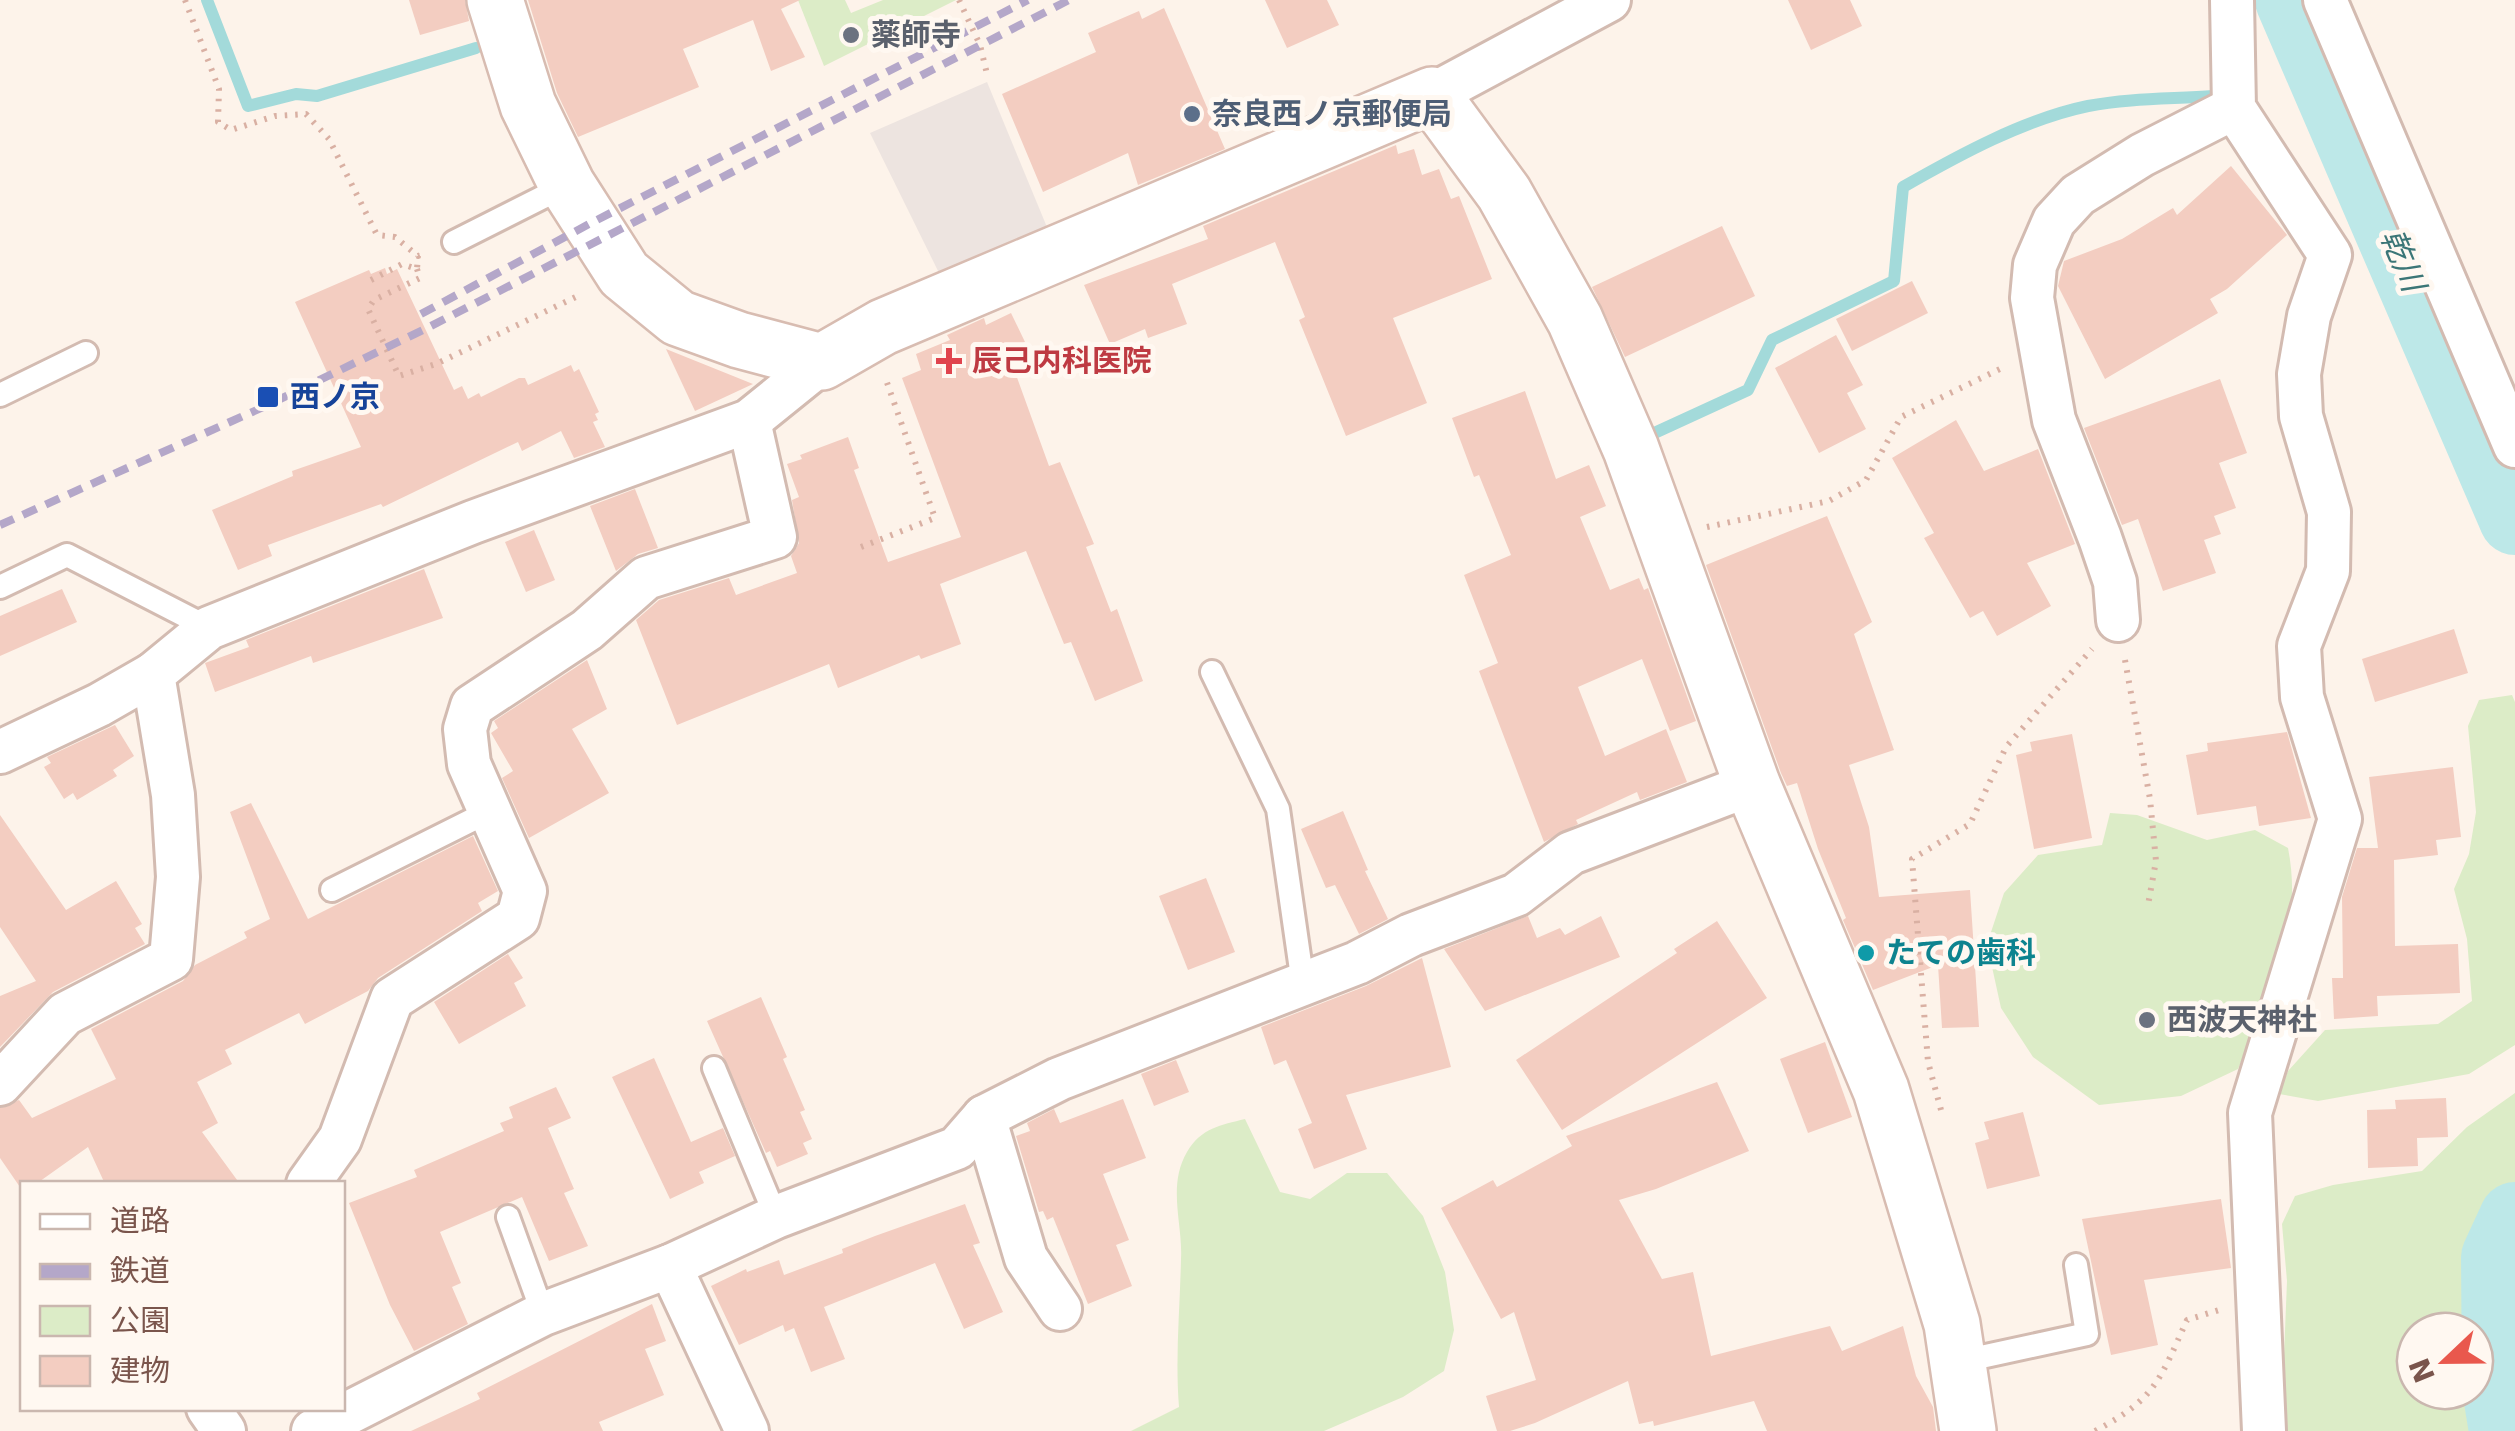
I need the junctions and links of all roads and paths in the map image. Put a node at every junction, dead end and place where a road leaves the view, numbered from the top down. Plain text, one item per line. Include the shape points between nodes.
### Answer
1 (185, 0) edge
2 (495, 0) edge
3 (959, 0) edge
4 (1609, 0) edge
5 (2232, 0) edge
6 (2325, 0) edge
7 (988, 78) dead end
8 (1432, 95) junction
9 (2234, 108) junction
10 (567, 185) junction
11 (454, 242) joint
12 (418, 256) junction
13 (417, 269) junction
14 (624, 274) junction
15 (371, 280) dead end
16 (870, 334) junction
17 (2040, 351) junction
18 (86, 354) dead end
19 (822, 362) junction
20 (0, 395) edge
21 (749, 421) junction
22 (2515, 446) edge
23 (1663, 537) junction
24 (861, 547) dead end
25 (0, 586) edge
26 (2118, 620) junction
27 (209, 628) junction
28 (1212, 672) dead end
29 (153, 674) junction
30 (0, 752) edge
31 (1752, 784) junction
32 (490, 811) junction
33 (332, 890) dead end
34 (2148, 905) dead end
35 (1303, 984) junction
36 (714, 1068) dead end
37 (0, 1084) edge
38 (984, 1117) junction
39 (1943, 1128) dead end
40 (310, 1181) edge
41 (508, 1217) dead end
42 (776, 1217) junction
43 (2076, 1265) dead end
44 (670, 1266) junction
45 (2258, 1298) junction
46 (1060, 1308) dead end
47 (543, 1314) junction
48 (1956, 1363) junction
49 (313, 1431) edge
50 (747, 1431) edge
51 (1968, 1431) edge
52 (2095, 1431) edge
53 (2264, 1431) edge

1 - 12 path via 219,89 218,122 231,130 306,114 329,139 377,235 395,237
2 - 10 street via 528,105
3 - 7 path
4 - 8 street
5 - 9 street
6 - 22 street
8 - 16 street
8 - 23 street via 1504,192 1575,320
9 - 17 street via 2078,195 2054,221 2035,265
9 - 45 street via 2330,255 2299,374 2301,416 2328,512 2328,570 2299,646 2302,697 2340,819 2250,1114
10 - 11 lane
10 - 14 street
11 - 12 path
12 - 13 path
13 - 14 path via 420,278 368,309 399,376
13 - 15 path via 402,264
14 - 19 street via 678,318
16 - 19 street
16 - 24 path via 935,518
17 - 23 path via 1901,417 1866,480 1829,501
17 - 26 street via 2054,420 2114,582
18 - 20 lane
19 - 21 street
21 - 27 street
21 - 32 street via 775,537 646,578 587,630 472,706 465,730 468,764
23 - 31 street
25 - 27 lane via 67,555
26 - 34 path via 2150,799 2156,862
26 - 39 path via 2006,747 1970,824 1912,858 1928,1062
27 - 29 street
28 - 35 lane via 1278,809
29 - 30 street
29 - 37 street via 178,876 170,960 64,1014
31 - 35 street via 1571,853 1516,896
31 - 48 street via 1881,1090 1952,1324
32 - 33 lane
32 - 40 street via 526,891 518,918 392,999 340,1139
35 - 38 street via 1060,1079
36 - 42 lane
38 - 42 street via 957,1148
38 - 46 street via 1026,1258
41 - 47 lane
42 - 44 street
43 - 48 lane via 2087,1334
44 - 47 street
44 - 50 street
45 - 52 path via 2188,1320 2159,1383 2131,1412
45 - 53 street
47 - 49 street
48 - 51 street

